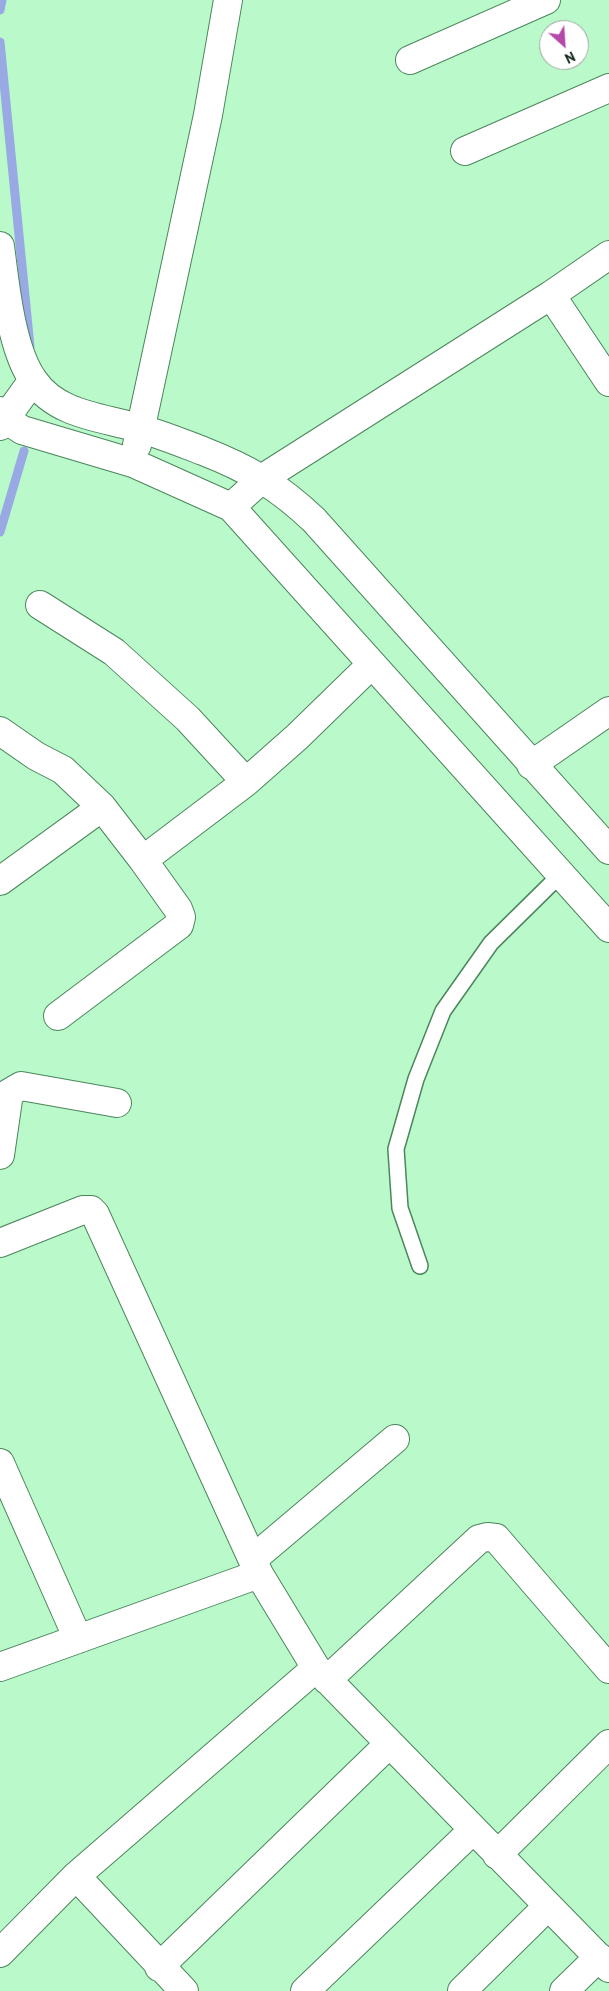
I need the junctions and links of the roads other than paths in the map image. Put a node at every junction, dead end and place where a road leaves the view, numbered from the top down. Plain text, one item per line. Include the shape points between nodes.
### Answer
1 (228, 0) edge
2 (546, 0) edge
3 (410, 60) dead end
4 (605, 95) edge
5 (465, 151) dead end
6 (0, 246) edge
7 (609, 256) edge
8 (552, 295) junction
9 (33, 380) junction
10 (609, 382) edge
11 (1, 418) edge
12 (140, 428) junction
13 (133, 463) junction
14 (262, 478) junction
15 (231, 507) junction
16 (40, 605) dead end
17 (372, 664) junction
18 (609, 711) edge
19 (0, 731) edge
20 (531, 766) junction
21 (246, 782) junction
22 (102, 807) junction
23 (609, 850) edge
24 (143, 860) junction
25 (561, 874) junction
26 (0, 881) edge
27 (609, 928) edge
28 (58, 1016) dead end
29 (117, 1103) dead end
30 (0, 1155) edge
31 (0, 1243) edge
32 (420, 1266) dead end
33 (395, 1439) dead end
34 (0, 1463) edge
35 (256, 1566) junction
36 (78, 1639) junction
37 (0, 1667) edge
38 (609, 1669) edge
39 (321, 1674) junction
40 (389, 1744) junction
41 (609, 1744) edge
42 (473, 1830) junction
43 (497, 1854) junction
44 (76, 1876) junction
45 (548, 1906) junction
46 (0, 1953) edge
47 (604, 1963) edge
48 (159, 1967) junction
49 (184, 1991) edge
50 (305, 1991) edge
51 (462, 1991) edge
52 (564, 1991) edge

1 - 12 street via 208,116
2 - 3 street
4 - 5 street
6 - 9 street via 6,295 22,357
7 - 8 street
8 - 10 street
8 - 14 street
9 - 11 street
9 - 12 street via 48,398 69,409
11 - 13 street via 22,430
12 - 13 street
12 - 14 street via 204,451
13 - 15 street
14 - 15 street
14 - 20 street via 286,494 314,520
15 - 17 street
16 - 21 street via 114,652 188,719
17 - 21 street
17 - 25 street
18 - 20 street
19 - 22 street via 63,770
20 - 23 street
21 - 24 street
22 - 24 street
22 - 26 street
24 - 28 street via 178,909 179,925
25 - 27 street
25 - 32 lane via 491,943 443,1010 416,1078 396,1149 400,1208
29 - 30 street via 21,1086 14,1088 9,1093
31 - 35 street via 84,1210 95,1214
33 - 35 street
34 - 36 street
35 - 36 street
35 - 39 street
36 - 37 street
38 - 39 street via 496,1538 487,1537 479,1539
39 - 40 street
39 - 44 street
40 - 42 street
40 - 48 street
41 - 43 street
42 - 43 street
42 - 50 street
43 - 45 street
44 - 46 street
44 - 48 street
45 - 47 street
45 - 51 street
47 - 52 street
48 - 49 street

